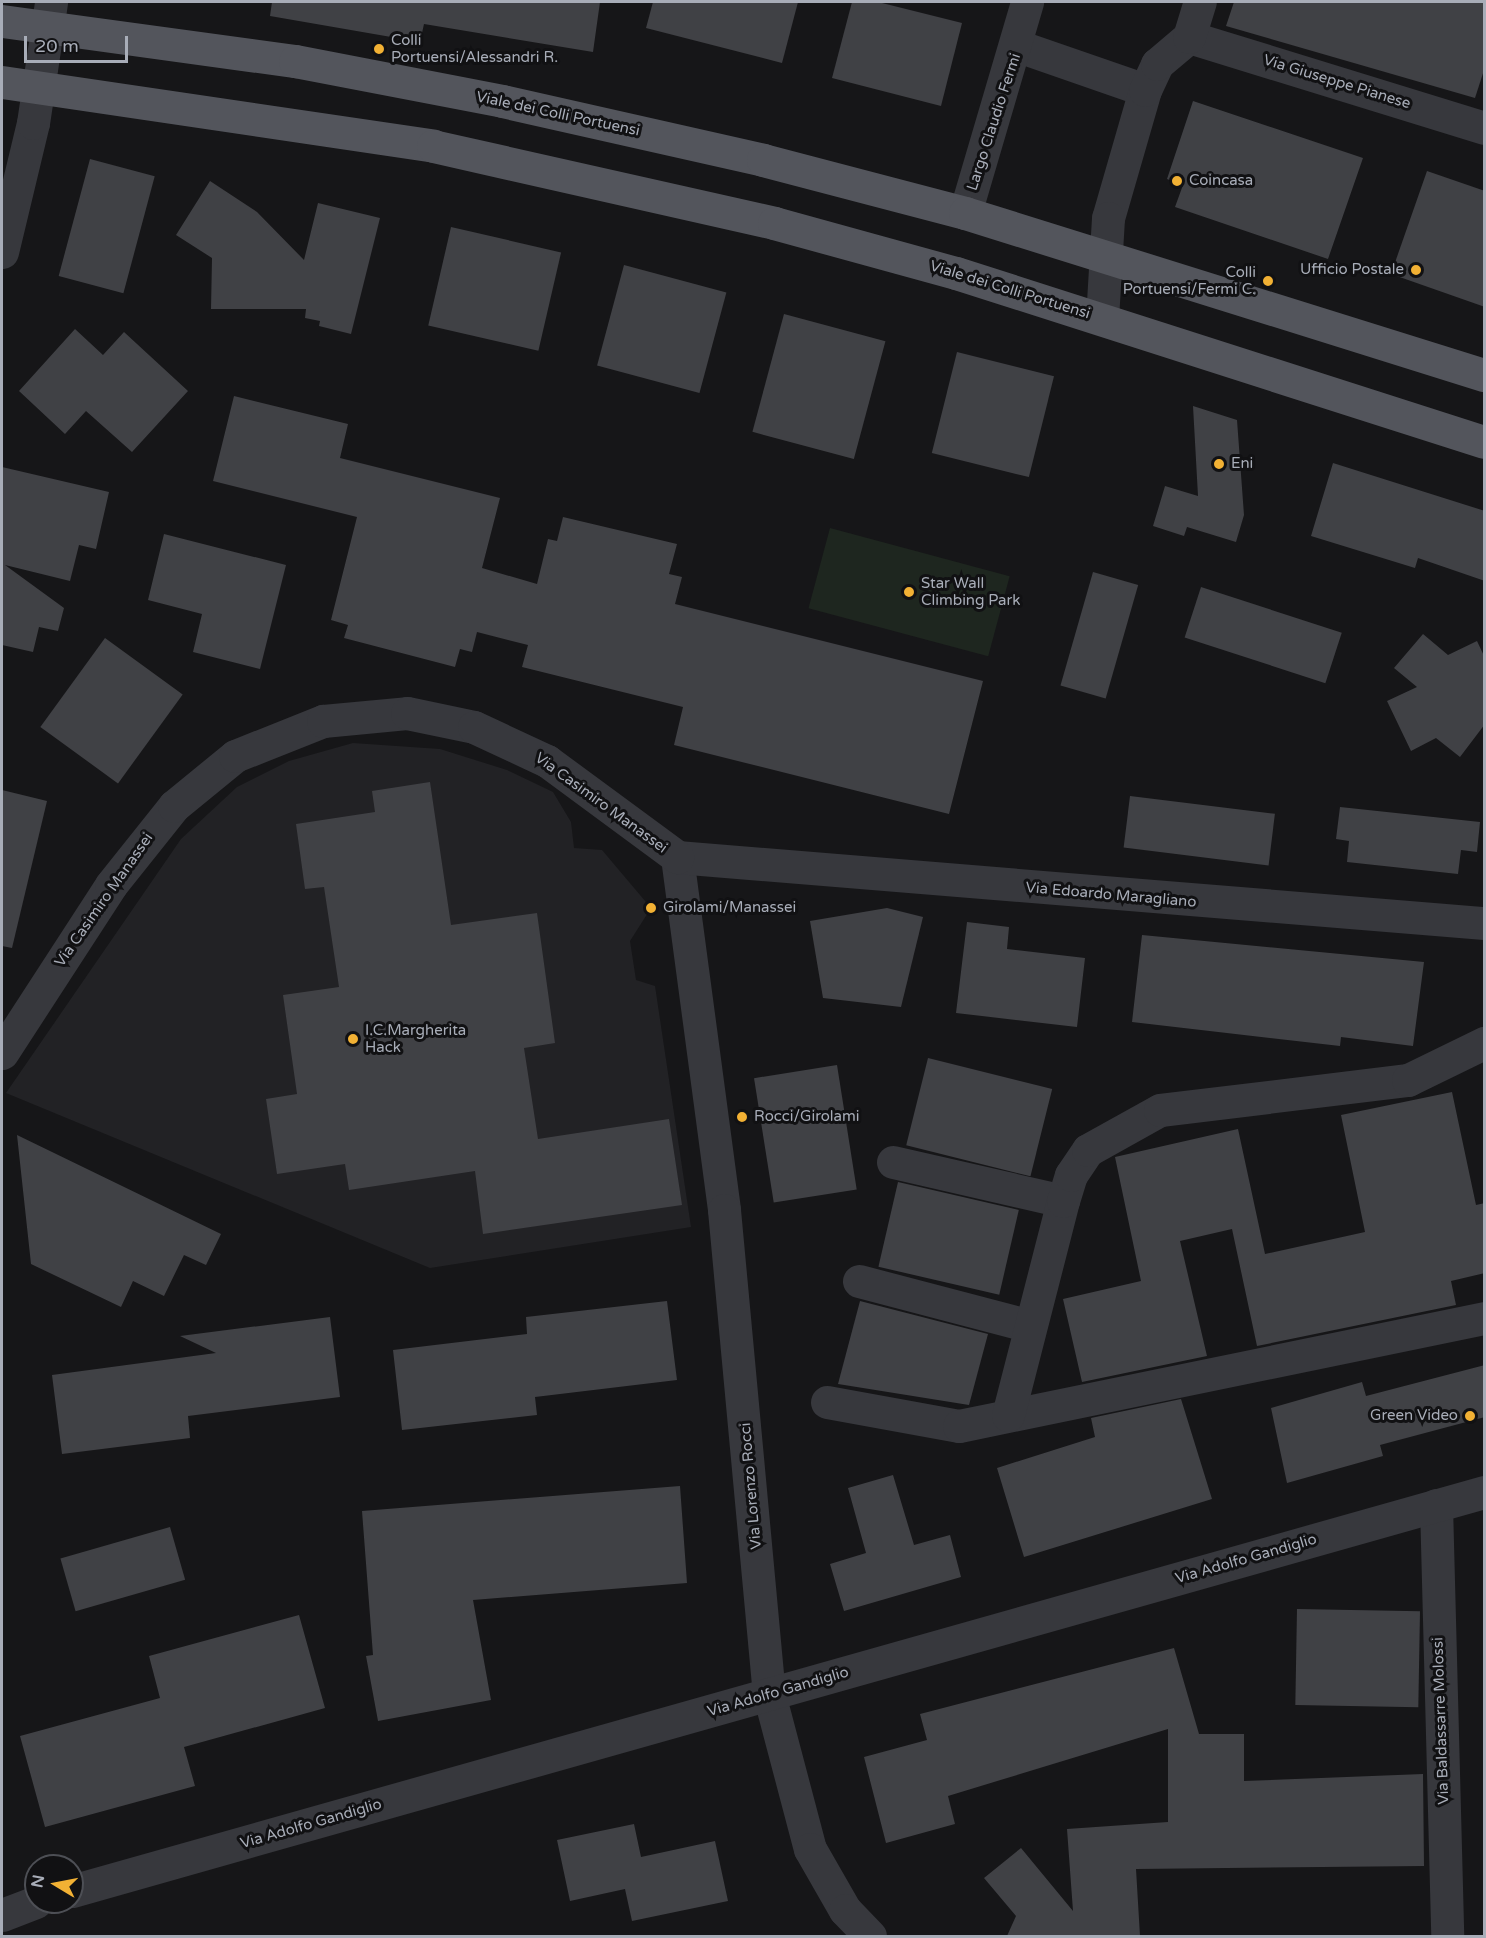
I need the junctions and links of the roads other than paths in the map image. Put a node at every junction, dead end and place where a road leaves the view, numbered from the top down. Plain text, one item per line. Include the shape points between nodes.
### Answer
1 (1027, 2) edge
2 (1200, 2) edge
3 (49, 14) edge
4 (2, 21) edge
5 (1189, 37) junction
6 (1018, 46) junction
7 (2, 82) edge
8 (39, 86) junction
9 (1145, 90) junction
10 (1485, 128) edge
11 (965, 213) junction
12 (2, 252) edge
13 (1105, 255) junction
14 (1102, 318) junction
15 (1485, 375) edge
16 (1485, 442) edge
17 (677, 858) junction
18 (1485, 923) edge
19 (1485, 1043) edge
20 (2, 1053) edge
21 (893, 1162) dead end
22 (1063, 1201) junction
23 (859, 1281) dead end
24 (1485, 1318) edge
25 (1030, 1326) junction
26 (827, 1402) dead end
27 (1008, 1415) junction
28 (1485, 1492) edge
29 (1436, 1505) junction
30 (769, 1694) junction
31 (84, 1888) edge
32 (24, 1907) edge
33 (2, 1915) edge
34 (870, 1936) edge
35 (1447, 1936) edge

1 - 6 street
2 - 5 street
3 - 4 main road, Viale dei Colli Portuensi
3 - 8 street
3 - 11 main road, Viale dei Colli Portuensi via 502,101
5 - 9 street via 1157,64
5 - 10 street, Via Giuseppe Pianese
6 - 9 street, Largo Claudio Fermi
6 - 11 street, Largo Claudio Fermi
7 - 8 main road, Viale dei Colli Portuensi
8 - 12 street
8 - 14 main road, Viale dei Colli Portuensi via 387,138 561,174 911,259
9 - 13 street via 1108,218
11 - 13 main road, Viale dei Colli Portuensi
13 - 14 street, Viale dei Colli Portuensi
13 - 15 main road, Viale dei Colli Portuensi
14 - 16 main road, Viale dei Colli Portuensi
17 - 18 street, Via Edoardo Maragliano
17 - 20 street, Via Casimiro Manassei via 561,770 483,731 407,713 322,721 235,756 174,806 111,885
17 - 30 street, Via Lorenzo Rocci via 724,1210
19 - 22 street via 1408,1080 1160,1110 1088,1150 1071,1175
21 - 22 street
22 - 25 street
23 - 25 street
24 - 27 street
25 - 27 street
26 - 27 street via 959,1426
28 - 29 street, Via Adolfo Gandiglio
29 - 30 street, Via Adolfo Gandiglio
29 - 35 street, Via Baldassarre Molossi
30 - 31 street, Via Adolfo Gandiglio
30 - 34 street, Via Lorenzo Rocci via 810,1849 845,1910
32 - 33 street

